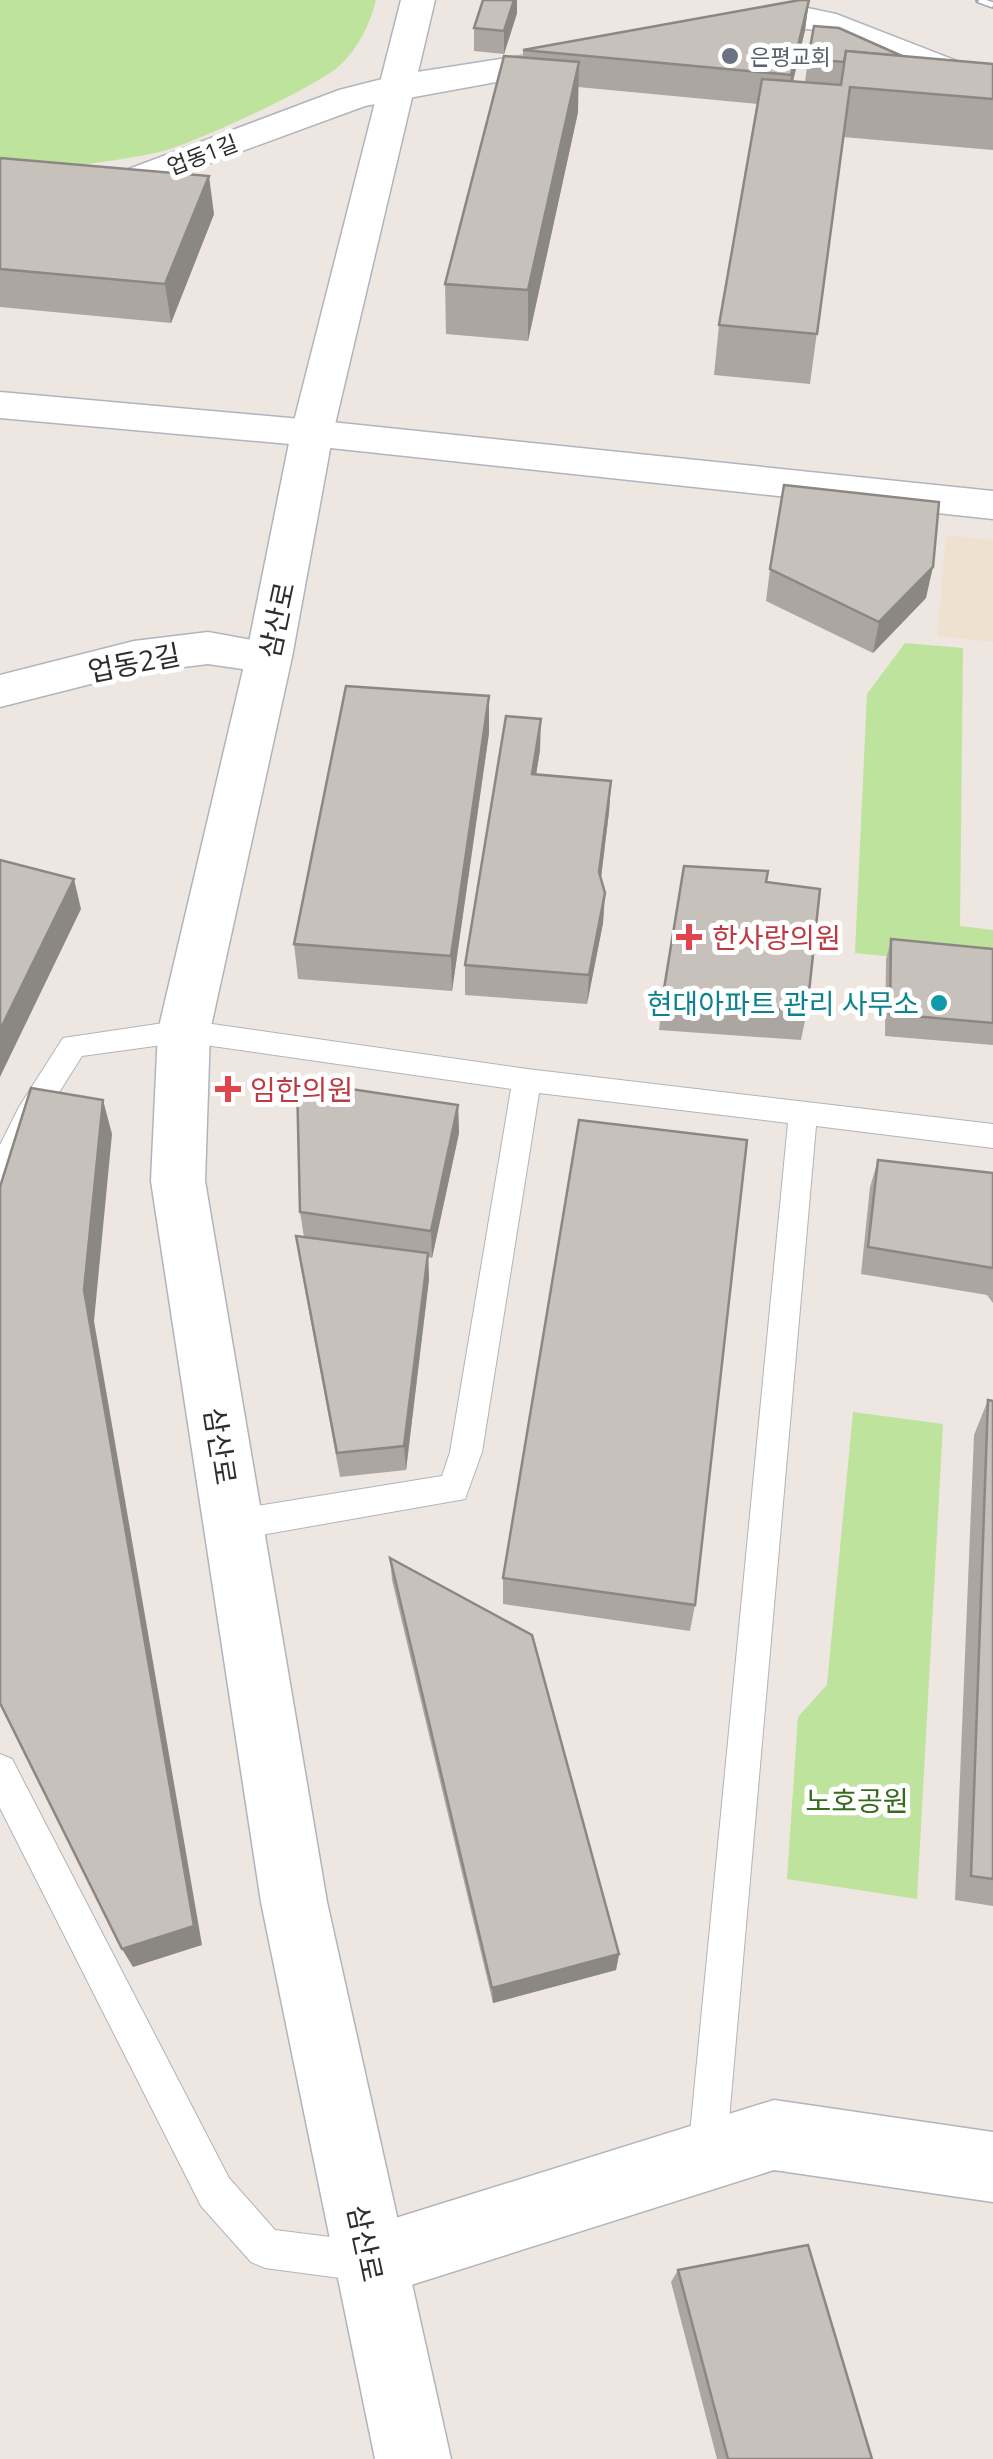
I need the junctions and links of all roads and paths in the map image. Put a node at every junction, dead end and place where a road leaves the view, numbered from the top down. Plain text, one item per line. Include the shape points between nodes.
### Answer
1 (418, 0) edge
2 (793, 8) edge
3 (708, 32) edge
4 (597, 54) edge
5 (398, 86) junction
6 (993, 87) edge
7 (0, 184) edge
8 (0, 405) edge
9 (312, 433) junction
10 (993, 505) edge
11 (269, 657) junction
12 (0, 691) edge
13 (184, 1031) junction
14 (527, 1080) junction
15 (803, 1114) junction
16 (993, 1136) edge
17 (0, 1176) edge
18 (234, 1525) junction
19 (0, 1771) edge
20 (707, 2154) junction
21 (993, 2167) edge
22 (370, 2262) junction
23 (412, 2459) edge

1 - 5 street, 삼산로
2 - 3 street
2 - 6 street
4 - 5 street, 업동1길
5 - 7 street, 업동1길 via 322,107 128,182 100,188
5 - 9 street, 삼산로
8 - 9 street
9 - 10 street
9 - 11 street, 삼산로
11 - 12 street, 업동2길 via 208,648 134,657
11 - 13 street, 삼산로
13 - 14 lane
13 - 17 lane via 74,1046
13 - 18 street, 삼산로 via 178,1181
14 - 15 lane
14 - 18 lane via 466,1452 454,1489
15 - 16 lane
15 - 20 lane
18 - 22 street, 삼산로 via 294,1902
19 - 22 lane via 215,2192 265,2248
20 - 21 street via 774,2134
20 - 22 street
22 - 23 street, 삼산로

